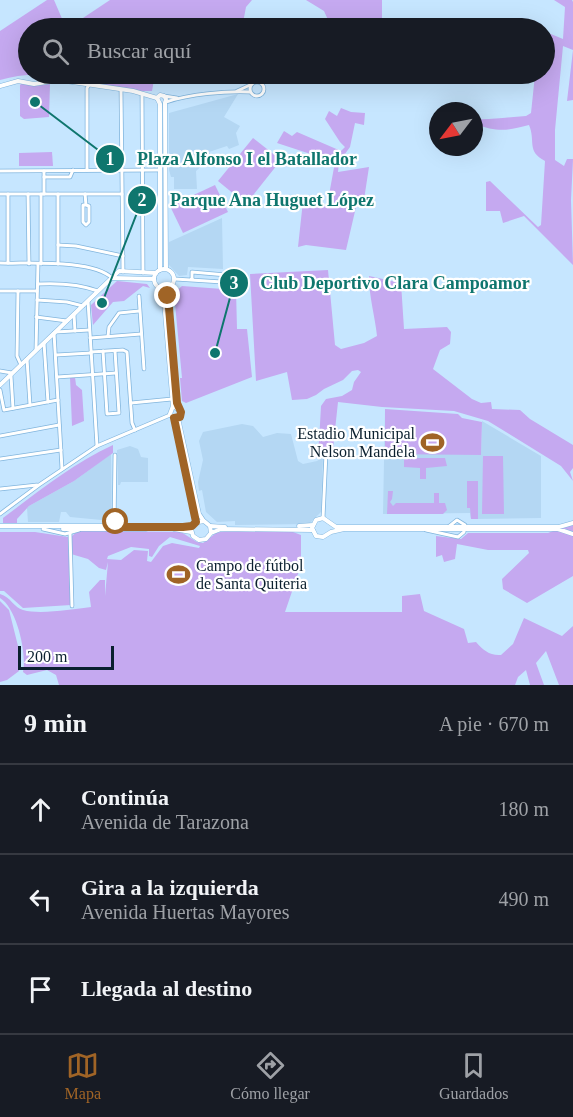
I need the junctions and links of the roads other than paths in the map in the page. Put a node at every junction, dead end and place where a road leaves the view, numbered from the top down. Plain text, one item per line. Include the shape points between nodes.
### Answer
1 (18, 81) edge
2 (83, 84) edge
3 (252, 84) joint
4 (262, 84) edge
5 (89, 85) junction
6 (0, 86) edge
7 (121, 90) junction
8 (236, 92) junction
9 (250, 92) junction
10 (142, 96) dead end
11 (164, 96) junction
12 (157, 98) junction
13 (178, 99) junction
14 (163, 103) junction
15 (73, 170) junction
16 (87, 170) junction
17 (122, 170) junction
18 (142, 170) junction
19 (159, 170) junction
20 (0, 171) edge
21 (44, 171) junction
22 (44, 177) junction
23 (0, 194) edge
24 (8, 194) junction
25 (28, 194) junction
26 (42, 194) junction
27 (58, 194) junction
28 (86, 194) junction
29 (122, 194) junction
30 (86, 205) junction
31 (58, 245) junction
32 (123, 256) junction
33 (0, 263) edge
34 (8, 264) junction
35 (29, 264) junction
36 (39, 264) junction
37 (58, 264) junction
38 (166, 269) junction
39 (158, 271) junction
40 (123, 272) junction
41 (143, 273) junction
42 (112, 278) junction
43 (154, 279) junction
44 (175, 279) junction
45 (192, 280) junction
46 (38, 284) junction
47 (165, 289) junction
48 (0, 291) edge
49 (18, 291) junction
50 (38, 291) junction
51 (98, 291) junction
52 (138, 296) dead end
53 (37, 300) junction
54 (88, 301) junction
55 (83, 306) junction
56 (139, 311) junction
57 (74, 314) junction
58 (36, 317) junction
59 (68, 321) junction
60 (89, 330) junction
61 (75, 331) junction
62 (55, 333) junction
63 (141, 334) junction
64 (108, 336) junction
65 (90, 338) junction
66 (44, 343) junction
67 (36, 351) junction
68 (103, 351) junction
69 (115, 351) junction
70 (91, 353) junction
71 (56, 355) junction
72 (27, 359) junction
73 (21, 365) junction
74 (144, 369) dead end
75 (0, 371) edge
76 (116, 373) junction
77 (105, 374) junction
78 (12, 375) junction
79 (92, 375) junction
80 (57, 377) junction
81 (0, 385) edge
82 (0, 390) edge
83 (172, 399) junction
84 (58, 400) junction
85 (48, 402) junction
86 (131, 403) junction
87 (30, 405) junction
88 (14, 408) junction
89 (178, 408) junction
90 (172, 409) junction
91 (174, 417) junction
92 (59, 425) junction
93 (135, 430) junction
94 (0, 436) edge
95 (97, 446) junction
96 (61, 450) junction
97 (326, 453) dead end
98 (115, 455) dead end
99 (0, 459) edge
100 (62, 469) junction
101 (39, 485) junction
102 (0, 489) edge
103 (0, 514) edge
104 (323, 518) junction
105 (204, 521) junction
106 (196, 522) junction
107 (573, 523) edge
108 (331, 525) junction
109 (192, 526) junction
110 (210, 526) junction
111 (114, 527) junction
112 (0, 528) edge
113 (313, 528) junction
114 (465, 528) junction
115 (43, 529) junction
116 (81, 529) junction
117 (421, 529) junction
118 (191, 532) junction
119 (331, 532) junction
120 (70, 533) junction
121 (211, 533) junction
122 (573, 534) edge
123 (72, 606) dead end

1 - 6 street
2 - 5 street
3 - 8 street
3 - 9 street
4 - 9 street via 264,92 257,96
5 - 7 street
5 - 16 street
7 - 12 street
7 - 17 street
8 - 9 street
8 - 13 street
10 - 18 street
11 - 12 street
11 - 13 street
11 - 14 street
12 - 14 street
13 - 14 street
14 - 19 street
14 - 38 street
15 - 16 street
15 - 21 street
15 - 22 street via 70,177
16 - 17 street
17 - 18 street
17 - 29 street
18 - 19 street
18 - 41 street
19 - 39 street
20 - 21 street
21 - 22 street
22 - 26 street
23 - 24 street
24 - 25 street
24 - 34 street
25 - 26 street
25 - 35 street
26 - 27 street
26 - 36 street
27 - 28 street
27 - 31 street
28 - 29 street
28 - 30 street
29 - 32 street
30 - 30 street via 83,222 87,225 89,206
31 - 32 street
31 - 37 street
32 - 40 street
33 - 34 street
34 - 35 street
35 - 36 street
36 - 37 street
36 - 46 street
37 - 42 street via 99,270
38 - 39 street
38 - 44 street
39 - 41 street
39 - 43 street
40 - 41 street
40 - 42 street
42 - 43 street
42 - 51 street
43 - 47 street via 156,285
44 - 45 street
44 - 47 street
45 - 45 street via 237,284 240,280 238,276 192,272
46 - 50 street
46 - 51 street
47 - 83 street
47 - 89 street
48 - 49 street
49 - 50 street
49 - 73 street via 17,356
50 - 53 street
51 - 54 street
52 - 56 street
53 - 55 street
53 - 58 street
54 - 55 street
54 - 60 street
55 - 57 street
56 - 63 street
56 - 64 street via 119,313
57 - 59 street
57 - 61 street
58 - 59 street
58 - 67 street
59 - 62 street
60 - 61 street
60 - 65 street
61 - 62 street
62 - 66 street
62 - 71 street
63 - 64 street
63 - 74 street
64 - 65 street
65 - 70 street
66 - 67 street
66 - 85 street
67 - 72 street
68 - 69 street
68 - 70 street
68 - 77 street
69 - 76 street
69 - 86 street via 125,350
70 - 71 street
70 - 79 street
71 - 80 street
72 - 73 street
72 - 87 street
73 - 78 street
75 - 78 street
76 - 77 street
76 - 77 street via 119,413 107,414
77 - 79 street
78 - 81 street
78 - 88 street
79 - 80 street
79 - 95 street
80 - 84 street
82 - 88 street via 3,409
83 - 86 street
83 - 90 street
84 - 85 street
84 - 92 street
85 - 87 street
86 - 93 street
87 - 88 street
89 - 90 street
89 - 91 street via 181,412
90 - 91 street
91 - 93 street
91 - 105 street
91 - 106 street
92 - 94 street
92 - 96 street
93 - 95 street
95 - 100 street
96 - 99 street
96 - 100 street
97 - 104 street
98 - 111 street
100 - 101 street
101 - 102 street
101 - 103 street
104 - 108 street
104 - 113 street via 316,520
105 - 106 street
105 - 110 street
106 - 109 street
107 - 114 street via 559,527
108 - 114 street
108 - 119 street
109 - 111 street
109 - 118 street
110 - 113 street
110 - 121 street
111 - 112 street
112 - 115 street
113 - 119 street via 320,537
113 - 121 street via 221,529
114 - 117 street
114 - 117 street via 458,537
114 - 122 street via 558,529
115 - 116 street
115 - 120 street
116 - 118 street
116 - 120 street
117 - 119 street
118 - 121 street via 199,540 207,539
120 - 123 street

